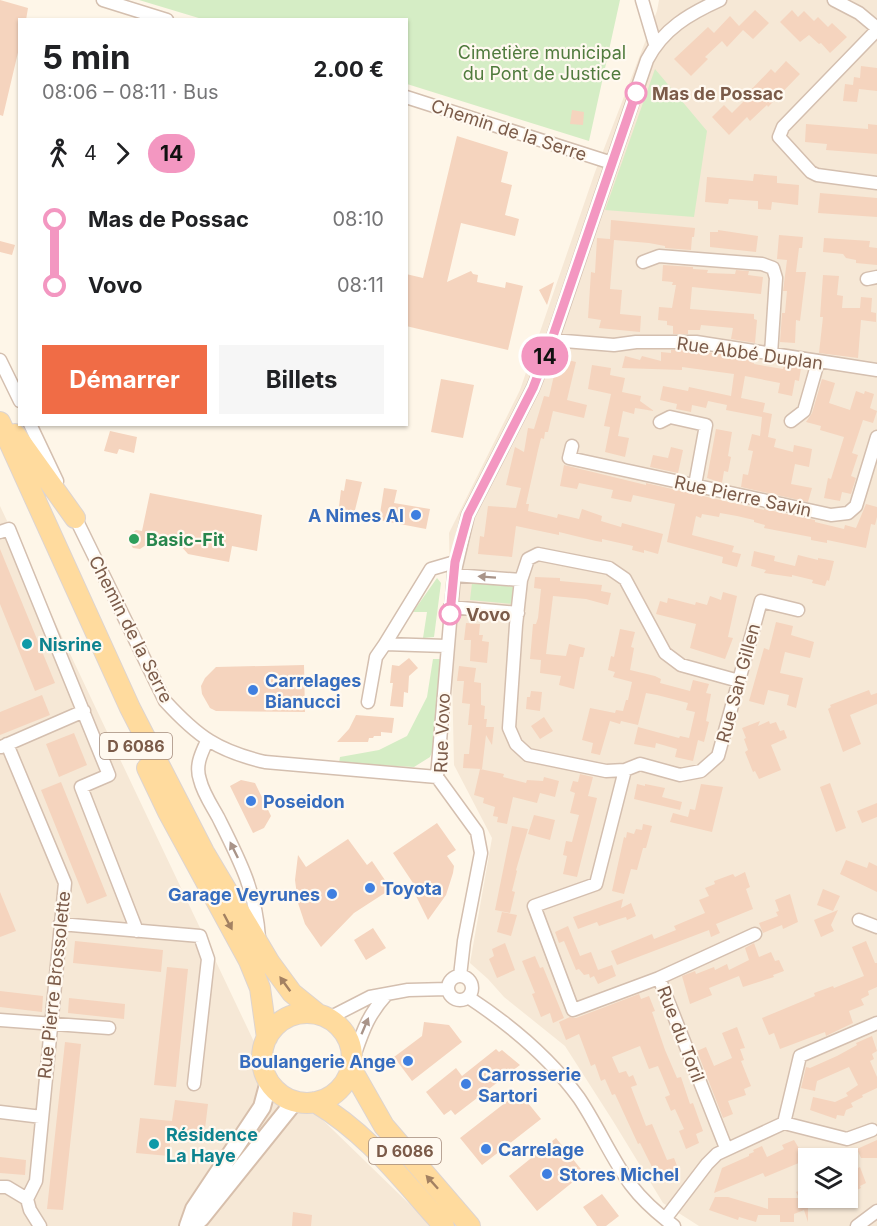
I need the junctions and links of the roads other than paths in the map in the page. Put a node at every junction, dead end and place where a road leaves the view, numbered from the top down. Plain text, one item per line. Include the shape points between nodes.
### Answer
1 (103, 0) edge
2 (642, 0) edge
3 (720, 0) edge
4 (840, 1) edge
5 (697, 5) edge
6 (161, 18) edge
7 (877, 29) edge
8 (655, 44) junction
9 (408, 98) edge
10 (612, 163) junction
11 (877, 183) edge
12 (643, 262) dead end
13 (552, 339) junction
14 (771, 354) junction
15 (0, 360) edge
16 (818, 362) junction
17 (877, 370) edge
18 (18, 398) edge
19 (0, 413) edge
20 (791, 421) dead end
21 (0, 422) edge
22 (660, 422) dead end
23 (31, 426) edge
24 (877, 436) edge
25 (572, 446) dead end
26 (0, 454) edge
27 (695, 485) junction
28 (75, 518) junction
29 (0, 532) edge
30 (455, 562) junction
31 (454, 575) junction
32 (521, 580) junction
33 (450, 607) junction
34 (798, 610) dead end
35 (517, 619) junction
36 (385, 644) junction
37 (446, 646) junction
38 (739, 681) junction
39 (368, 702) dead end
40 (84, 711) junction
41 (207, 741) junction
42 (4, 746) edge
43 (625, 770) junction
44 (437, 777) junction
45 (860, 920) dead end
46 (60, 924) junction
47 (877, 927) edge
48 (137, 931) junction
49 (755, 934) dead end
50 (260, 946) junction
51 (460, 976) junction
52 (659, 978) junction
53 (448, 989) junction
54 (387, 994) junction
55 (468, 997) junction
56 (324, 1016) junction
57 (0, 1020) edge
58 (877, 1023) edge
59 (50, 1024) junction
60 (109, 1028) dead end
61 (267, 1038) junction
62 (352, 1065) junction
63 (269, 1081) junction
64 (194, 1084) dead end
65 (295, 1101) junction
66 (315, 1102) junction
67 (0, 1112) edge
68 (42, 1116) junction
69 (784, 1123) junction
70 (872, 1130) dead end
71 (726, 1148) junction
72 (0, 1187) edge
73 (27, 1199) junction
74 (877, 1211) edge
75 (669, 1223) edge
76 (40, 1226) edge
77 (190, 1226) edge
78 (444, 1226) edge
79 (470, 1226) edge
80 (856, 1226) edge

1 - 6 street
2 - 8 street
3 - 5 street
4 - 7 street
5 - 8 street
7 - 11 street via 783,127 779,137 811,172
8 - 10 street, Rue Vovo
9 - 10 street, Chemin de la Serre
10 - 13 street, Rue Vovo
12 - 14 street via 658,256 773,268 776,278
13 - 14 street, Rue Abbé Duplan via 614,345 696,342
13 - 30 street, Rue Vovo via 533,388 468,515
14 - 16 street, Rue Abbé Duplan
15 - 18 street
16 - 17 street, Rue Abbé Duplan
16 - 20 street via 804,411
19 - 28 main road
21 - 50 main road, D 6086 via 130,708 204,852
22 - 27 street via 670,417 706,425
23 - 28 street, Chemin de la Serre
24 - 27 street, Rue Pierre Savin via 856,506 848,513 831,515
25 - 27 street, Rue Pierre Savin via 569,458
26 -> 61 main road, D 6086 via 112,698 168,812 249,961 260,988
28 - 41 street, Chemin de la Serre via 165,702
29 - 40 street via 9,529
30 - 31 street, Rue Vovo
30 - 36 street via 430,569
32 -> 31 street
31 - 33 street, Rue Vovo
32 - 35 street, Rue San Gillen
32 - 38 street via 528,560 538,554 609,568 625,579 665,653 681,665
33 - 35 street
33 - 37 street, Rue Vovo
34 - 38 street, Rue San Gillen via 761,601
35 - 43 street, Rue San Gillen via 509,728 516,744 528,755 606,771
36 - 37 street
36 - 39 street via 376,657
37 - 44 street, Rue Vovo
38 - 43 street, Rue San Gillen via 718,756 701,771 680,775 640,764
40 - 42 street
40 - 48 street via 109,775 81,787
41 - 44 street, Chemin de la Serre via 240,757 265,762
50 -> 41 street via 252,893 200,780 199,757
42 - 46 street, Rue Pierre Brossolette via 65,883
43 - 52 street, Rue du Toril via 596,884 534,906 573,1010
44 - 51 street, Rue Vovo via 477,832 480,842
45 - 47 street
46 - 48 street
46 - 59 street, Rue Pierre Brossolette
48 - 64 street via 200,936 208,959
49 - 52 street
56 -> 50 main road, D 6086 via 292,993
51 - 53 street via 452,978
51 - 55 street via 470,982 472,990
52 - 71 street, Rue du Toril
53 - 54 street
53 - 55 street via 457,1000
54 - 56 street
62 -> 54 street via 364,1026
55 - 75 street via 516,1032 547,1061 578,1098 629,1183
56 - 61 main road via 298,1013 280,1022
56 - 62 main road via 342,1029 350,1044
57 - 59 street
58 - 69 street via 800,1056
59 - 60 street
59 - 68 street, Rue Pierre Brossolette
61 - 63 main road via 262,1052
62 - 66 main road via 344,1084 331,1096
79 -> 62 main road, D 6086 via 384,1126
63 - 65 main road via 280,1094
63 - 77 main road via 261,1107 194,1209
65 - 66 main road
65 - 77 main road via 201,1218
66 - 78 main road, D 6086 via 345,1121 380,1152
67 - 68 street
68 - 73 street, Rue Pierre Brossolette via 36,1180
69 - 70 street via 847,1139
69 - 71 street
71 - 75 street via 707,1164
72 - 73 street
73 - 76 street
74 - 80 street

